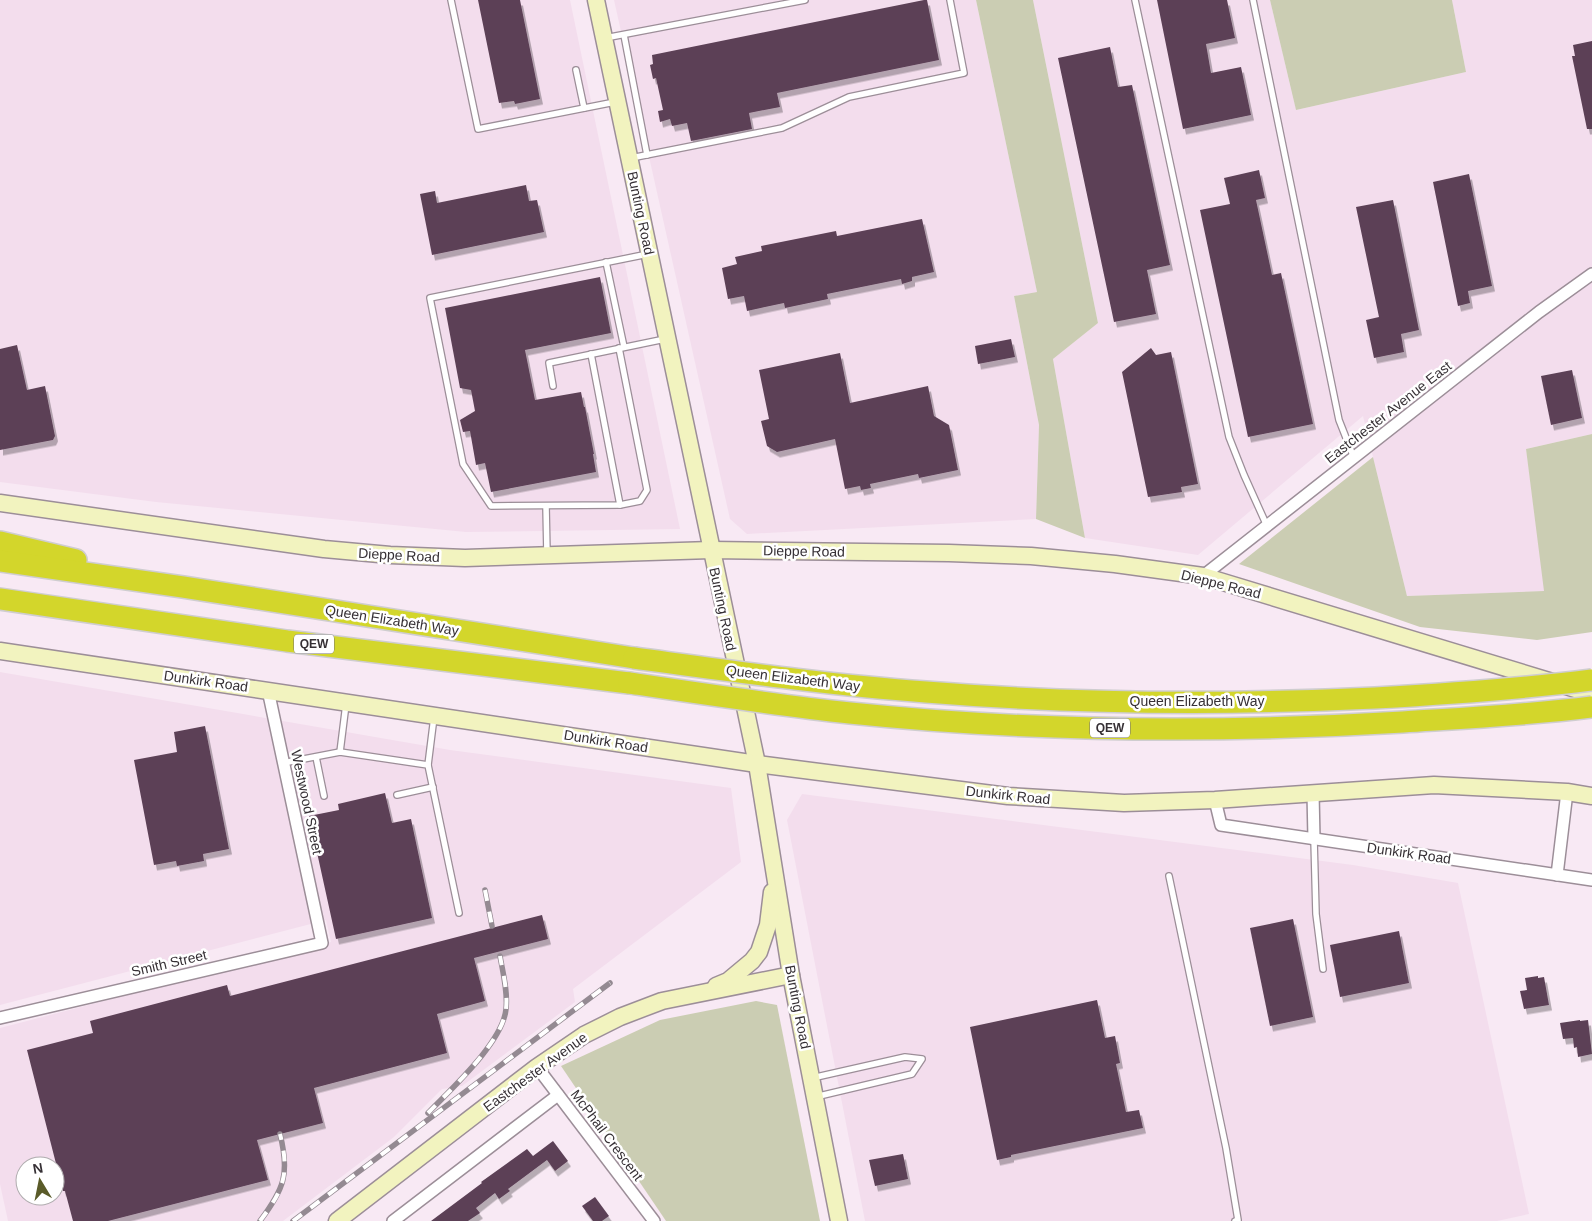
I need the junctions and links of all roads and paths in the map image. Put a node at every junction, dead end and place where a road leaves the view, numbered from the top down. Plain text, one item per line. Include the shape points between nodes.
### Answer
1 (451, 0) edge
2 (596, 0) edge
3 (805, 0) edge
4 (950, 0) edge
5 (1135, 0) edge
6 (1253, 0) edge
7 (624, 35) junction
8 (604, 38) junction
9 (576, 70) dead end
10 (617, 101) junction
11 (584, 108) junction
12 (647, 155) junction
13 (629, 158) junction
14 (649, 254) junction
15 (606, 262) junction
16 (1592, 274) edge
17 (667, 339) junction
18 (622, 348) junction
19 (591, 354) junction
20 (553, 386) dead end
21 (1354, 458) junction
22 (0, 503) edge
23 (546, 506) junction
24 (620, 506) junction
25 (1267, 526) junction
26 (0, 542) edge
27 (711, 550) junction
28 (547, 556) junction
29 (0, 561) edge
30 (1204, 576) junction
31 (183, 587) junction
32 (0, 599) edge
33 (0, 651) edge
34 (1592, 680) edge
35 (268, 690) junction
36 (1592, 694) edge
37 (346, 702) junction
38 (1592, 707) edge
39 (434, 715) junction
40 (340, 752) junction
41 (316, 757) junction
42 (283, 763) junction
43 (757, 764) junction
44 (428, 765) junction
45 (433, 787) junction
46 (1567, 792) junction
47 (1313, 793) junction
48 (397, 795) dead end
49 (324, 796) dead end
50 (1592, 796) edge
51 (1215, 800) junction
52 (1314, 840) junction
53 (773, 859) junction
54 (1557, 875) junction
55 (1169, 876) dead end
56 (1592, 880) edge
57 (458, 914) dead end
58 (316, 920) joint
59 (1323, 969) dead end
60 (792, 975) junction
61 (705, 992) junction
62 (0, 1018) edge
63 (538, 1067) junction
64 (812, 1078) junction
65 (558, 1095) junction
66 (815, 1097) junction
67 (337, 1221) edge
68 (393, 1221) edge
69 (654, 1221) edge
70 (839, 1221) edge
71 (1235, 1221) edge

1 - 11 lane via 478,129
2 - 8 street, Bunting Road
3 - 7 lane
4 - 12 lane via 964,73 849,97 782,128
5 - 25 lane via 1229,437
6 - 21 lane via 1339,420
7 - 8 lane
7 - 12 lane
8 - 10 street, Bunting Road
9 - 11 lane
10 - 11 lane
10 - 13 street, Bunting Road
12 - 13 lane
13 - 14 street, Bunting Road
14 - 15 lane
14 - 17 street, Bunting Road
15 - 18 lane
15 - 23 lane via 430,298 463,464 492,506
16 - 21 street, Eastchester Avenue East
17 - 18 lane
17 - 27 street, Bunting Road
18 - 19 lane
18 - 24 lane via 647,490 640,501
19 - 20 lane via 549,363
19 - 24 lane
21 - 25 street, Eastchester Avenue East
22 - 28 street, Dieppe Road via 367,553 435,557
23 - 24 lane
23 - 28 lane
25 - 30 street, Eastchester Avenue East
26 - 31 highway
27 - 28 street, Dieppe Road
27 - 30 street, Dieppe Road via 1032,556
27 - 43 street, Bunting Road
29 - 31 highway, Queen Elizabeth Way / QEW
30 - 36 street, Dieppe Road
31 - 34 highway, Queen Elizabeth Way / QEW, bridge via 776,678 982,696 1099,701 1322,700 1446,694
32 - 38 highway, Queen Elizabeth Way / QEW, bridge via 287,641 629,683 776,705 1016,725 1180,730 1326,727 1542,714
33 - 35 street, Dunkirk Road
35 - 37 street, Dunkirk Road
35 - 42 street, Westwood Street
37 - 39 street, Dunkirk Road
37 - 40 lane
39 - 43 street, Dunkirk Road
39 - 44 lane
40 - 41 lane
40 - 44 lane
41 - 42 lane
41 - 49 lane
42 - 58 street, Westwood Street
43 - 51 street, Dunkirk Road via 1008,796 1124,803
43 - 53 street, Bunting Road
44 - 45 lane
45 - 48 lane
45 - 57 lane
46 - 47 street, Dunkirk Road via 1434,785
46 - 50 street, Dunkirk Road
46 - 54 street
47 - 51 street, Dunkirk Road
47 - 52 street
51 - 52 street, Dunkirk Road via 1221,825
52 - 54 street, Dunkirk Road
52 - 59 lane via 1316,914
53 - 60 street, Bunting Road
53 - 61 street via 771,908 759,952 728,981
54 - 56 street, Dunkirk Road
55 - 71 lane via 1226,1148 1238,1220
58 - 62 street, Smith Street via 322,943
60 - 61 street, Eastchester Avenue
60 - 64 street, Bunting Road
61 - 63 street, Eastchester Avenue via 662,1001 620,1016 584,1035
63 - 65 street, McPhail Crescent
63 - 67 street, Eastchester Avenue
64 - 66 street, Bunting Road
64 - 66 lane via 905,1057 922,1059 912,1074
65 - 68 street
65 - 69 street, McPhail Crescent
66 - 70 street, Bunting Road

